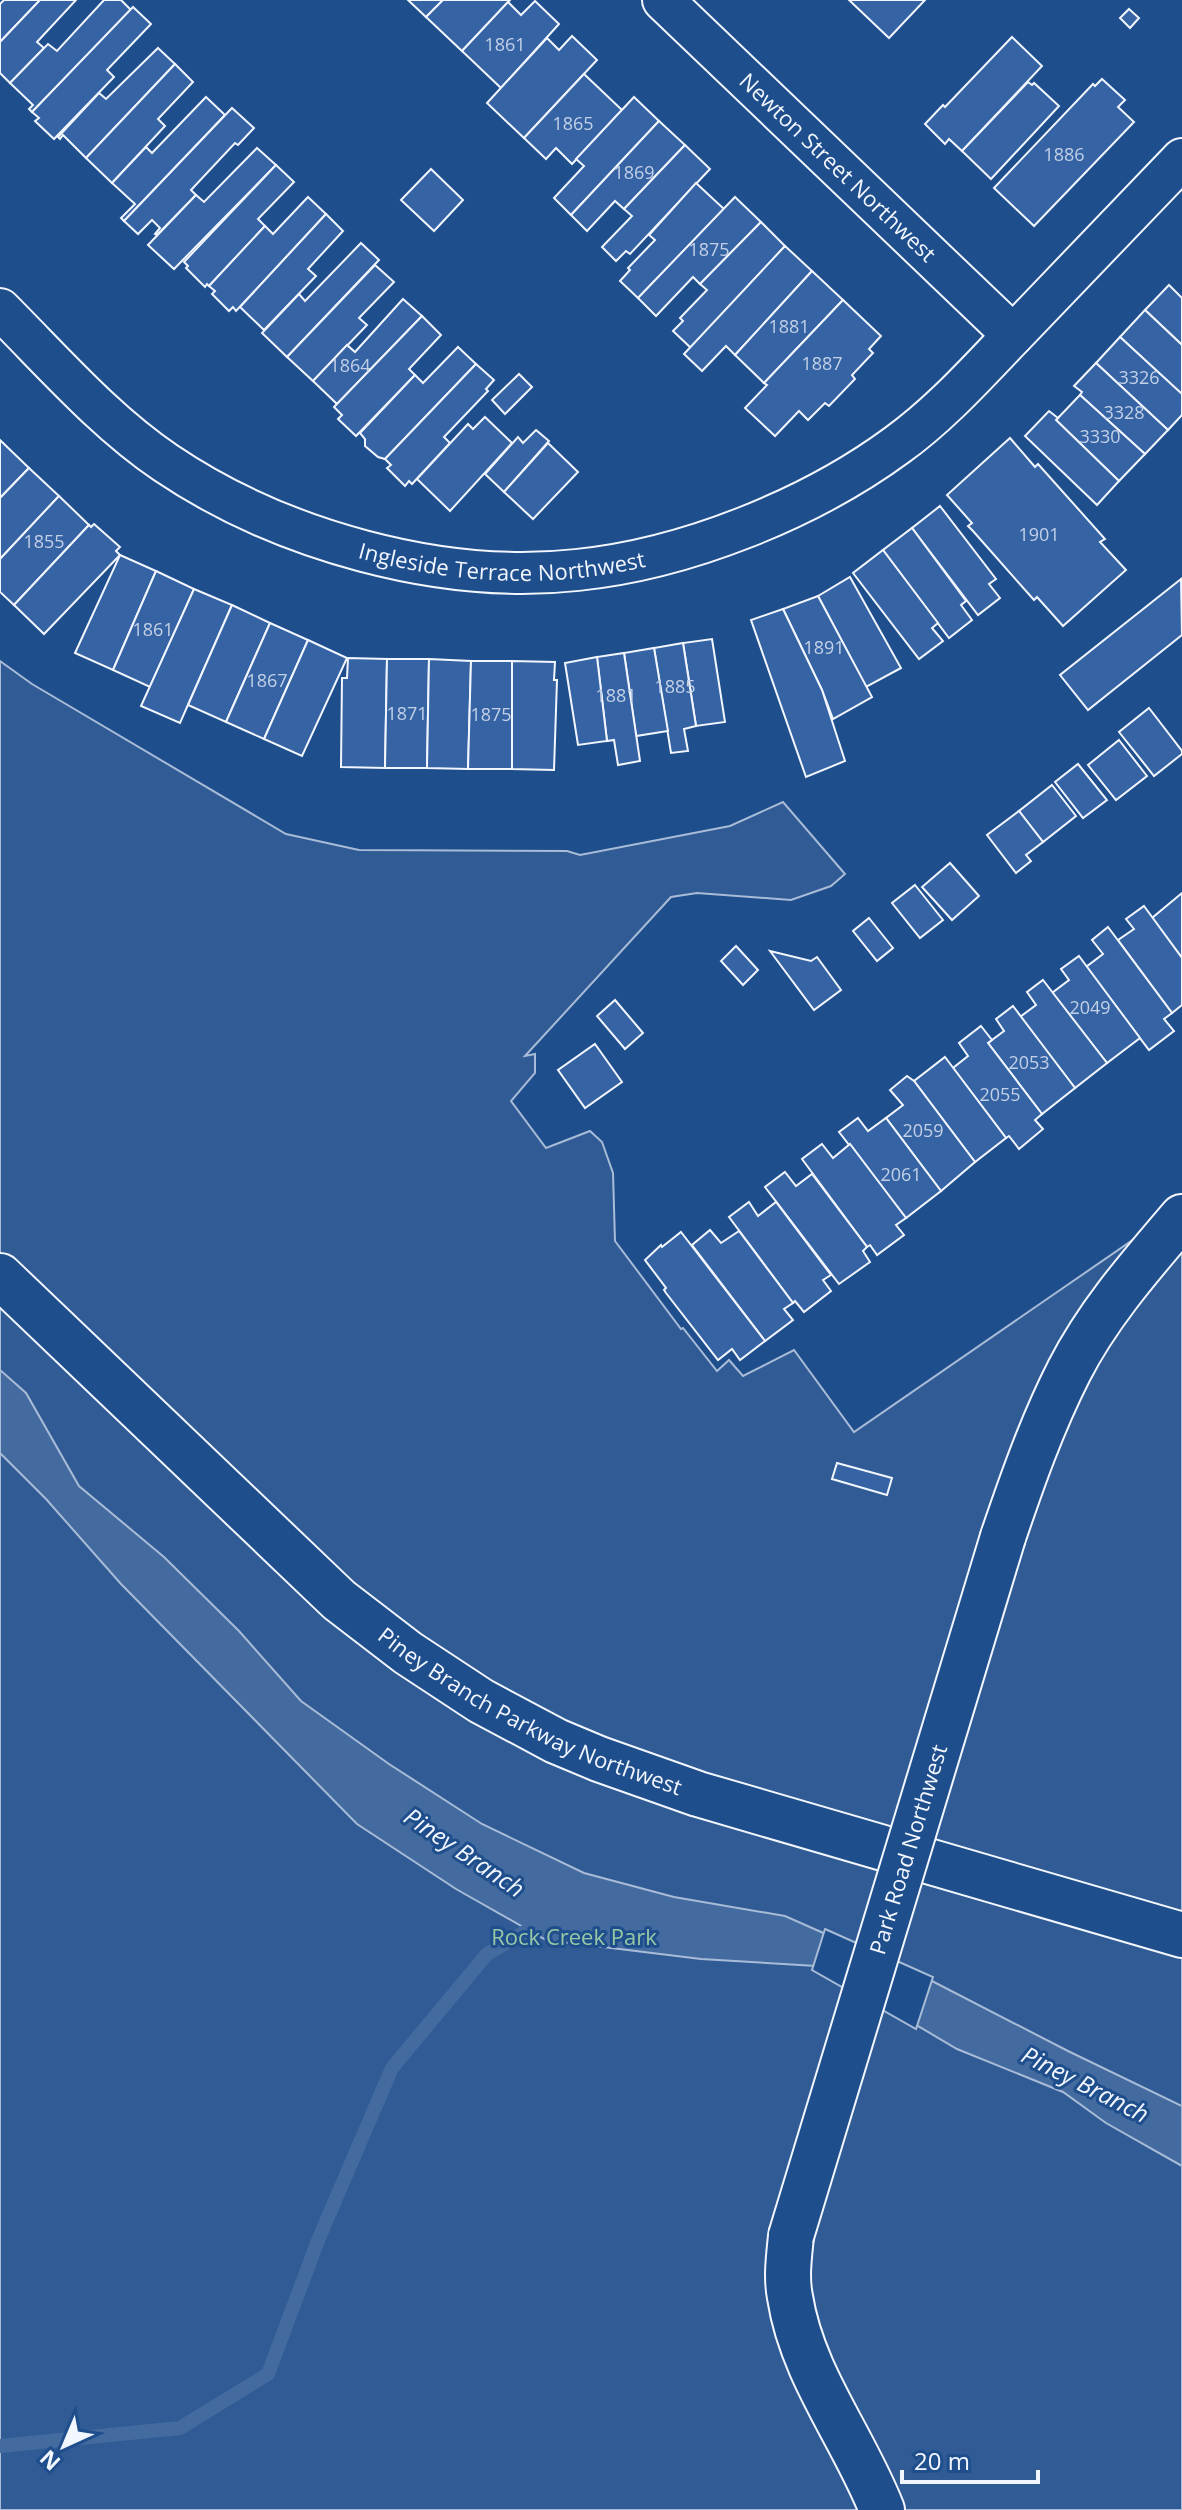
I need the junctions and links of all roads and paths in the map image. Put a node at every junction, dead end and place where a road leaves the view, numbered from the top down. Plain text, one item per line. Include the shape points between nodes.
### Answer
1 (663, 0) edge
2 (1182, 159) edge
3 (0, 309) edge
4 (1013, 335) junction
5 (1182, 1217) edge
6 (0, 1276) edge
7 (1182, 1935) edge
8 (882, 2510) edge

1 - 4 street, Newton Street Northwest
2 - 4 street, Ingleside Terrace Northwest
3 - 4 street, Ingleside Terrace Northwest via 133,438 214,491 336,543 503,573 577,570 670,551 741,529 821,494 918,429
5 - 8 street, Park Road Northwest, bridge via 1104,1314 1042,1430 1003,1537 791,2236 789,2296 798,2336
6 - 7 street, Piney Branch Parkway Northwest via 339,1600 446,1680 503,1713 599,1759 709,1798

